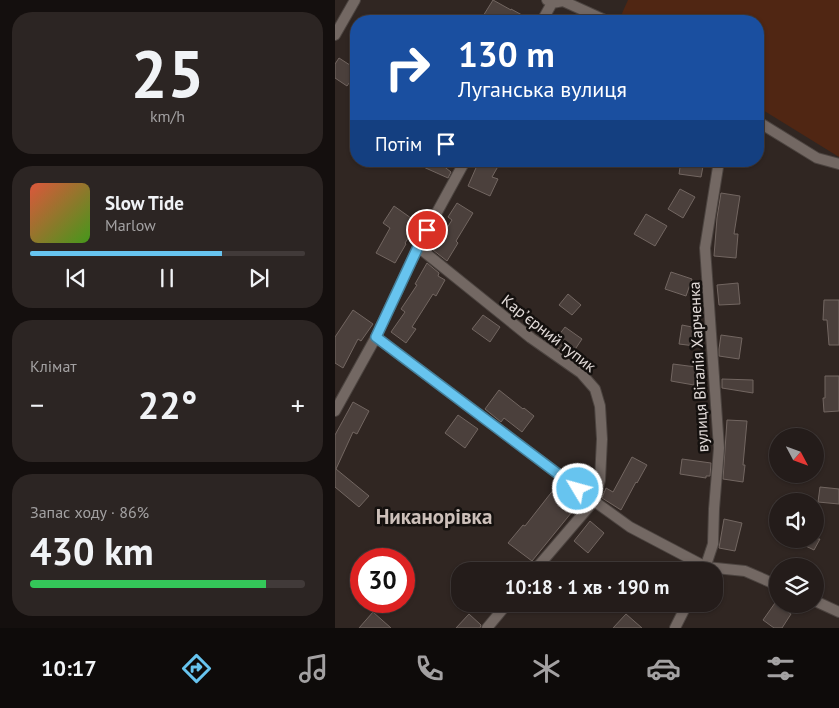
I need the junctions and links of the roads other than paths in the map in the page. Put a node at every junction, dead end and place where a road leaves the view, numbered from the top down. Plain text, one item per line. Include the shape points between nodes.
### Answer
1 (355, 0) edge
2 (549, 2) edge
3 (544, 15) edge
4 (593, 15) edge
5 (335, 35) edge
6 (764, 126) edge
7 (839, 164) edge
8 (462, 167) edge
9 (718, 167) edge
10 (418, 247) junction
11 (376, 337) junction
12 (335, 411) edge
13 (593, 501) junction
14 (542, 562) edge
15 (692, 562) edge
16 (707, 562) edge
17 (723, 570) edge
18 (769, 582) edge
19 (824, 605) edge
20 (500, 612) edge
21 (683, 612) edge
22 (839, 612) edge
23 (487, 628) edge
24 (675, 628) edge

1 - 5 street
2 - 3 street
2 - 4 street via 563,2
6 - 7 street via 817,158
8 - 10 street
9 - 16 street, вулиця Віталія Харченка via 705,248 719,448 713,544
10 - 11 street
10 - 13 street, Карʼєрний тупик via 531,338 581,373 595,389 603,440 600,480
11 - 12 street
11 - 13 street
13 - 14 street, Карʼєрний тупик
13 - 15 street via 630,527
17 - 18 street via 745,571
19 - 22 street
20 - 23 street
21 - 24 street

